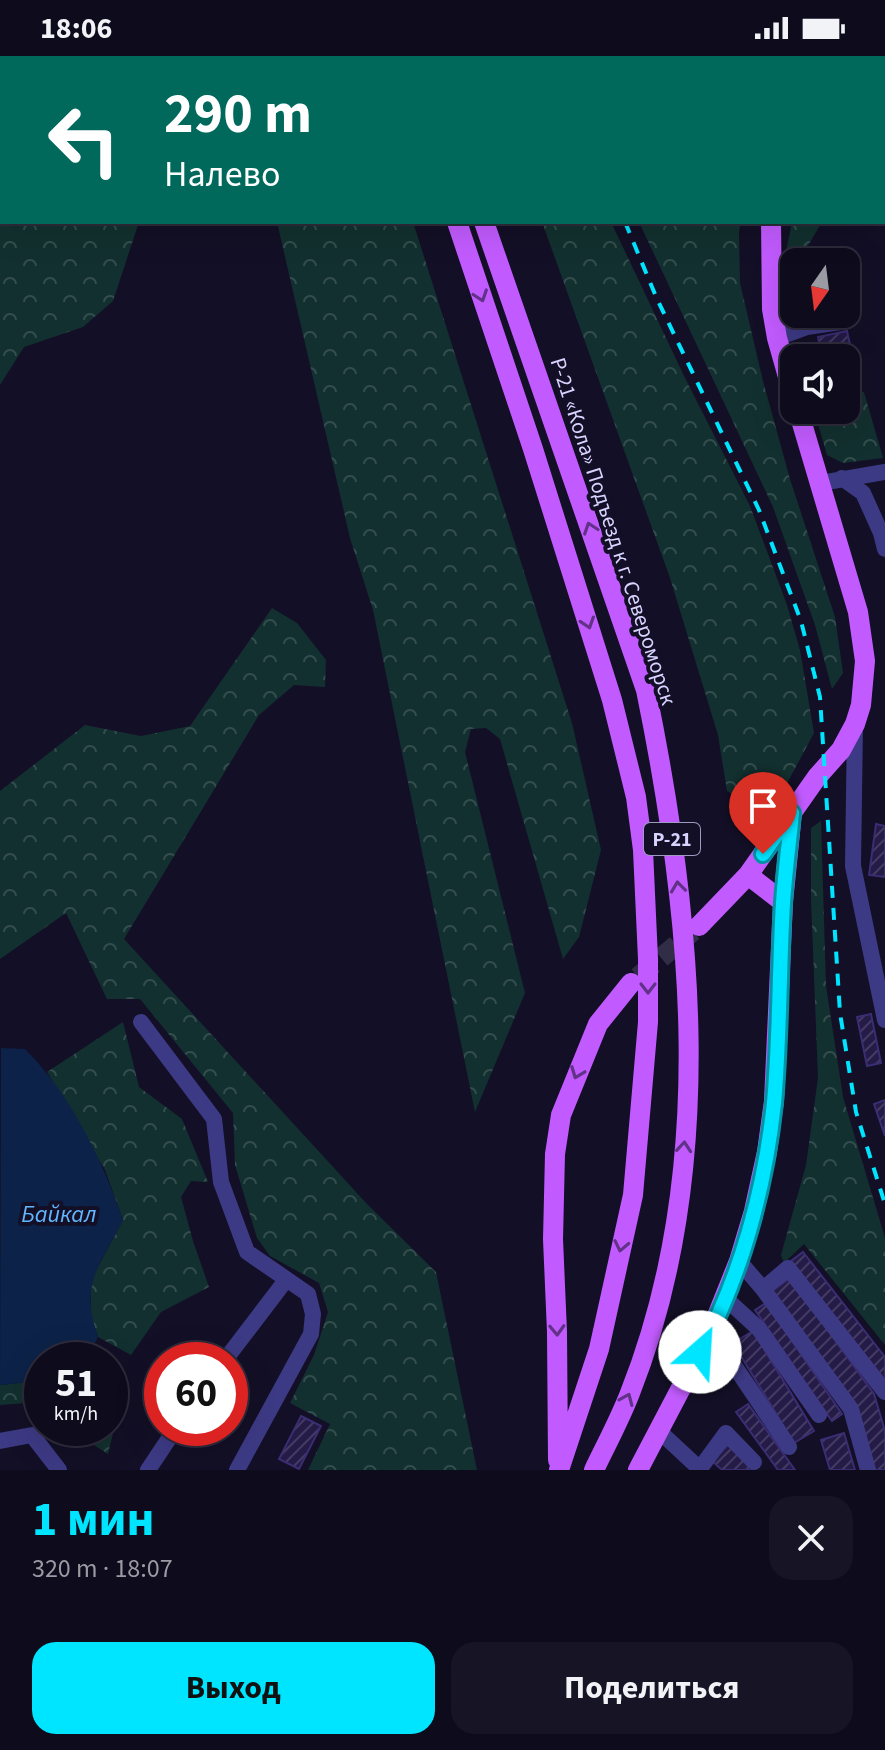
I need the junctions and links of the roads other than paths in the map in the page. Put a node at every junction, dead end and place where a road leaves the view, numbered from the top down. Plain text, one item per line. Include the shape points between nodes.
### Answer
1 (458, 224) edge
2 (485, 224) edge
3 (771, 224) edge
4 (804, 328) edge
5 (777, 338) junction
6 (780, 349) edge
7 (802, 424) edge
8 (885, 472) edge
9 (842, 478) junction
10 (821, 483) junction
11 (885, 549) edge
12 (855, 724) junction
13 (792, 813) junction
14 (748, 875) junction
15 (783, 902) junction
16 (699, 926) tunnel mouth
17 (631, 983) tunnel mouth
18 (882, 995) edge
19 (885, 1020) edge
20 (141, 1022) dead end
21 (739, 1261) junction
22 (286, 1280) junction
23 (763, 1289) junction
24 (724, 1297) junction
25 (711, 1331) junction
26 (239, 1342) edge
27 (885, 1392) edge
28 (819, 1415) dead end
29 (659, 1431) junction
30 (0, 1441) edge
31 (164, 1446) edge
32 (789, 1447) dead end
33 (754, 1462) dead end
34 (59, 1470) edge
35 (148, 1470) edge
36 (237, 1470) edge
37 (559, 1470) edge
38 (594, 1470) edge
39 (638, 1470) edge
40 (700, 1470) edge
41 (868, 1470) edge

1 -> 37 main road, Р-21 via 612,700 643,850 648,1022 633,1195 599,1349
38 -> 2 main road, Р-21 «Кола» Подъезд к г. Североморск / Р-21 via 635,1380 657,1311 679,1206 689,1035 684,938 662,766 646,690
3 - 5 main road
4 - 5 lane
5 - 6 main road
7 - 10 main road
8 - 9 lane
9 - 10 lane
9 - 11 lane via 863,493
10 - 12 main road via 858,612 865,661
12 - 13 main road
12 - 18 lane via 853,866
13 - 14 main road
13 - 15 main road
14 - 15 main road
14 - 16 main road
15 - 21 main road via 774,1101 767,1152
17 -> 37 main road via 598,1024 561,1115 555,1154
18 - 19 lane
20 - 22 lane via 214,1119 221,1182 247,1252
21 - 23 lane
21 - 24 main road
22 - 26 lane
22 - 36 lane via 308,1294 311,1334
23 - 27 lane via 788,1268
23 - 41 lane via 851,1409
24 - 25 main road
24 - 28 lane via 759,1329
25 - 29 main road
25 - 32 lane
29 - 39 main road
29 - 40 lane
30 - 34 lane via 32,1435
31 - 35 lane
33 - 40 lane via 726,1433

